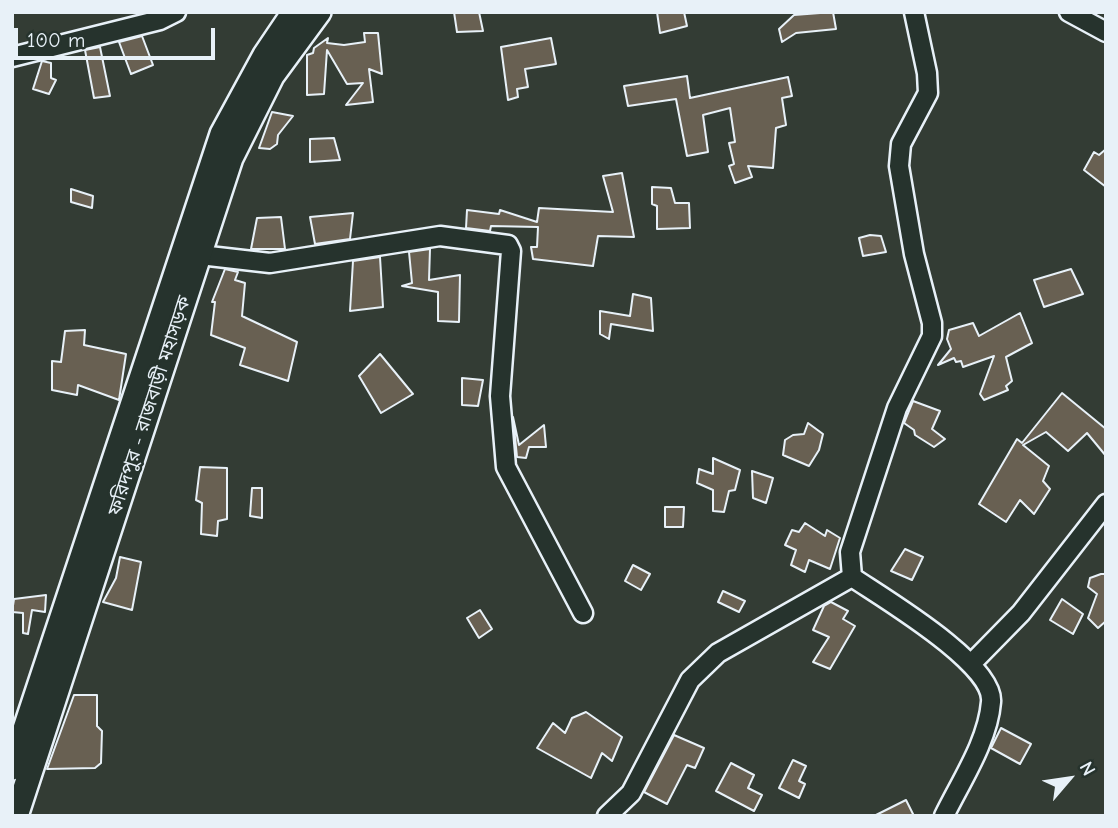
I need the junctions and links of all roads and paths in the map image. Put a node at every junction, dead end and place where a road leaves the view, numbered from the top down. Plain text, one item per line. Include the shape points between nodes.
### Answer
1 (176, 12) edge
2 (294, 12) edge
3 (319, 12) edge
4 (914, 12) edge
5 (1069, 12) edge
6 (1106, 32) edge
7 (12, 57) edge
8 (200, 255) junction
9 (1106, 504) edge
10 (852, 576) junction
11 (583, 613) dead end
12 (972, 663) junction
13 (12, 768) edge
14 (16, 816) edge
15 (607, 816) edge
16 (944, 816) edge

1 - 7 street
2 - 13 main road, ফরিদপুর - রাজবাড়ী মহাসড়ক via 222,134
3 - 8 main road, ফরিদপুর - রাজবাড়ী মহাসড়ক via 272,76 249,120 231,158
4 - 10 street via 928,93 901,144 899,166 932,336 897,408 879,461 850,552
5 - 6 street
8 - 11 street via 270,263 440,236 508,245 500,396 506,467
8 - 14 main road, ফরিদপুর - রাজবাড়ী মহাসড়ক
9 - 12 street via 1021,612
10 - 12 street
10 - 15 street via 704,665 690,680 631,793
12 - 16 street via 987,681 992,701 979,742

